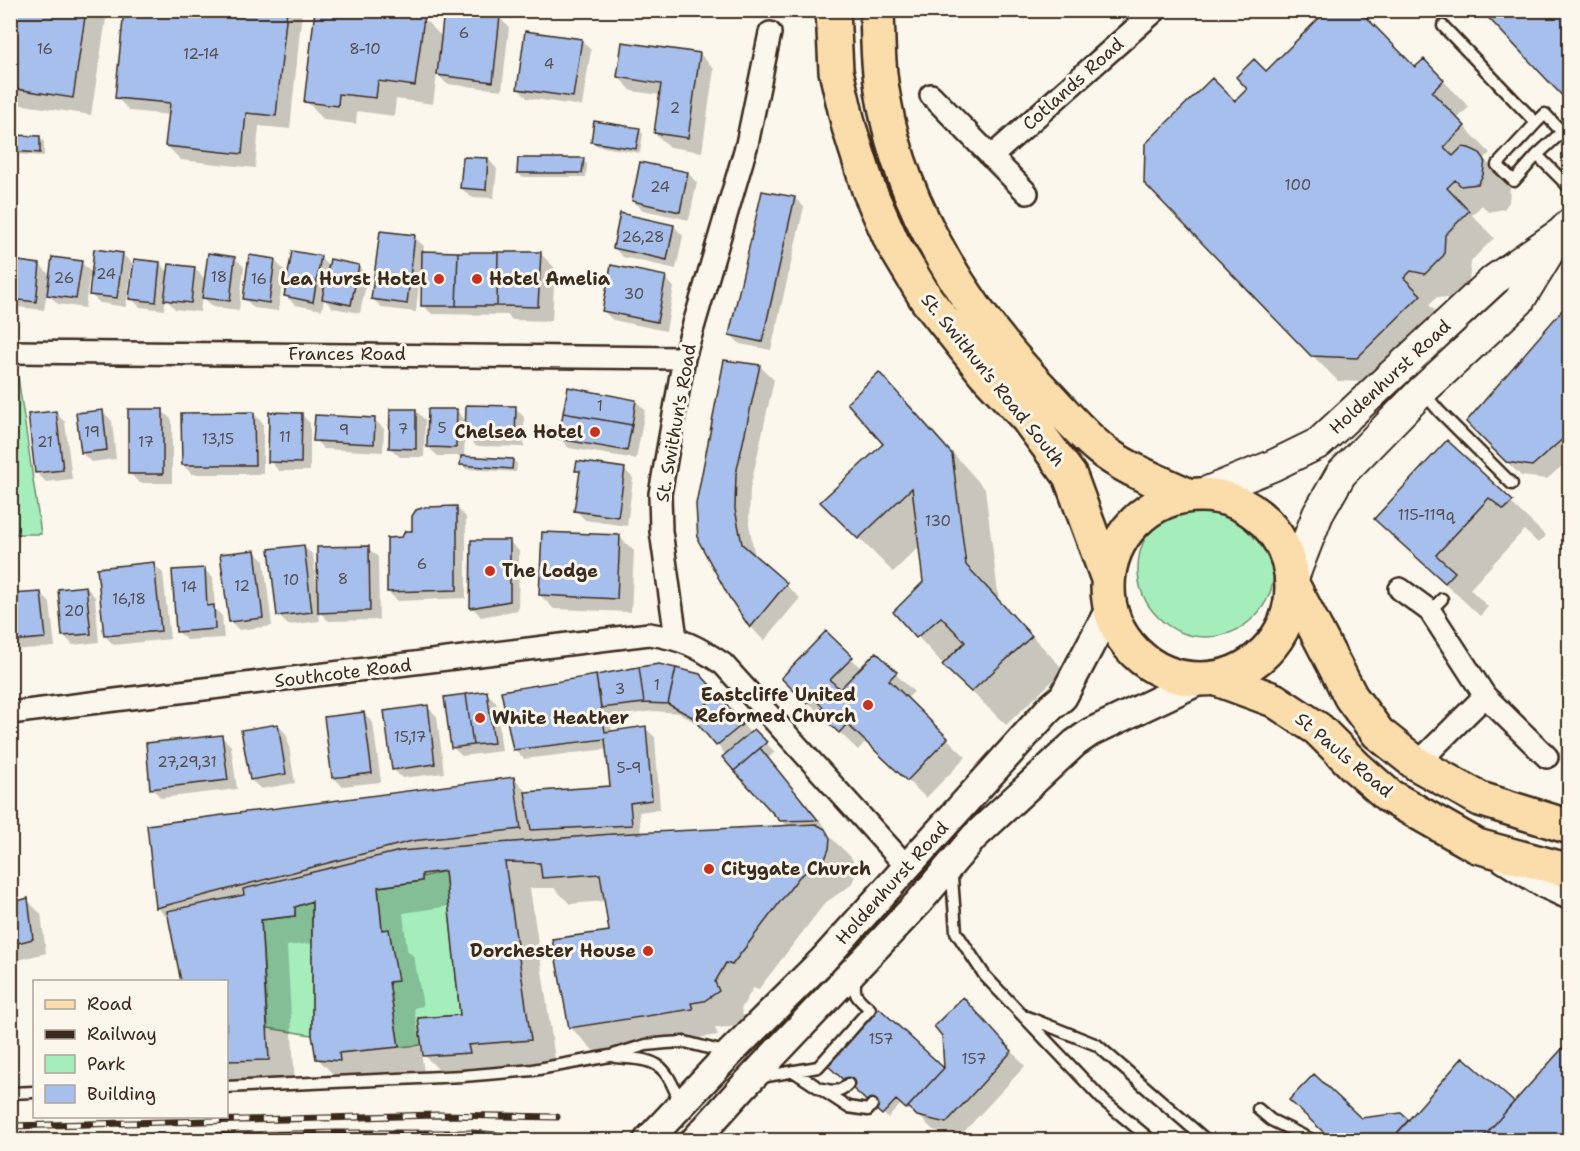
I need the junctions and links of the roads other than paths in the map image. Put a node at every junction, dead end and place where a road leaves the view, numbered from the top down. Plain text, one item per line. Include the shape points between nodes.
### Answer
1 (833, 10) edge
2 (877, 10) edge
3 (1156, 10) edge
4 (1443, 26) dead end
5 (770, 33) dead end
6 (931, 94) dead end
7 (1536, 123) junction
8 (1537, 156) junction
9 (991, 157) junction
10 (1569, 188) edge
11 (1027, 193) dead end
12 (1565, 228) edge
13 (10, 352) edge
14 (684, 358) junction
15 (1422, 391) junction
16 (1512, 484) dead end
17 (1195, 495) junction
18 (1293, 582) junction
19 (1400, 589) dead end
20 (1109, 593) junction
21 (676, 638) junction
22 (1209, 680) junction
23 (1485, 696) junction
24 (10, 713) edge
25 (1547, 757) dead end
26 (1416, 764) junction
27 (1569, 827) edge
28 (974, 837) junction
29 (1477, 846) junction
30 (907, 867) junction
31 (1569, 871) edge
32 (1569, 899) edge
33 (861, 963) junction
34 (1024, 1016) junction
35 (729, 1054) junction
36 (610, 1056) junction
37 (793, 1071) junction
38 (848, 1084) dead end
39 (228, 1087) edge
40 (742, 1088) junction
41 (819, 1088) junction
42 (33, 1092) edge
43 (10, 1093) edge
44 (872, 1105) dead end
45 (682, 1106) junction
46 (1258, 1108) dead end
47 (648, 1140) edge
48 (695, 1140) edge
49 (1151, 1140) edge
50 (1206, 1140) edge
51 (1312, 1140) edge

1 - 20 main road, St. Swithun's Road South via 836,71 849,128 869,190 892,242 927,300 984,372 1027,418 1070,476
2 - 17 main road, St. Swithun's Road South via 879,68 892,137 908,188 956,283 1029,376 1093,443 1129,466
3 - 9 street, Cotlands Road
4 - 7 lane
5 - 14 street, St. Swithun's Road via 747,144
6 - 9 street
7 - 8 lane via 1545,114 1562,132
7 - 8 lane via 1497,165 1514,181
8 - 10 lane
9 - 11 street
12 - 15 main road, Holdenhurst Road via 1519,301
12 - 17 main road, Holdenhurst Road via 1494,280 1319,443 1272,466
13 - 14 street, Frances Road
14 - 21 street, St. Swithun's Road via 660,494 661,531
15 - 16 lane
15 - 18 main road, Holdenhurst Road via 1341,474 1318,514
17 - 18 main road via 1230,500 1255,512 1275,532 1289,560
17 - 20 main road via 1158,504 1133,523 1116,549
18 - 22 main road via 1292,606 1282,631 1266,653 1244,670
18 - 26 main road via 1352,697 1378,733
19 - 23 street via 1436,605
20 - 22 main road via 1121,636 1140,658 1163,673
20 - 30 street, Holdenhurst Road via 1064,697
21 - 24 street, Southcote Road via 649,634
21 - 30 street via 723,664
22 - 28 street, Holdenhurst Road via 1075,742
22 - 29 main road, St Pauls Road via 1274,700 1318,729 1389,796
23 - 25 street
23 - 26 street
26 - 27 main road via 1480,799
28 - 33 street, Holdenhurst Road
28 - 34 lane via 952,877 956,932 985,976
29 - 31 main road, St Pauls Road
29 - 32 street
30 - 35 street, Holdenhurst Road via 823,960
33 - 37 lane via 855,996 872,1011 819,1067
33 - 40 street, Holdenhurst Road
34 - 49 lane via 1104,1101
34 - 50 lane via 1097,1045
35 - 36 lane via 685,1042 646,1045
35 - 45 street, Holdenhurst Road
36 - 39 lane via 509,1072
36 - 45 lane via 658,1064 667,1073
37 - 40 lane via 767,1076
37 - 41 lane
38 - 41 lane via 833,1092
40 - 48 street, Holdenhurst Road
41 - 44 lane via 848,1107 868,1110
42 - 43 lane
45 - 47 street, Holdenhurst Road
46 - 51 lane via 1271,1120

